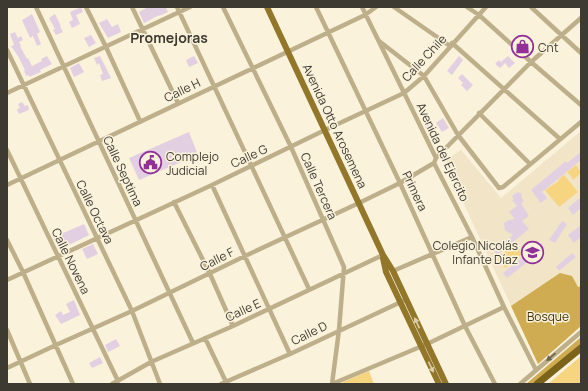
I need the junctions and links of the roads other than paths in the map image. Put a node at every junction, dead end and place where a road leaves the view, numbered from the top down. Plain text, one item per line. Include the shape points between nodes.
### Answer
1 (36, 7) edge
2 (86, 7) edge
3 (132, 7) edge
4 (177, 7) edge
5 (190, 7) edge
6 (223, 7) edge
7 (267, 7) edge
8 (316, 7) edge
9 (362, 7) edge
10 (376, 7) edge
11 (394, 7) edge
12 (468, 7) edge
13 (486, 7) edge
14 (532, 7) edge
15 (179, 12) junction
16 (365, 15) junction
17 (479, 15) junction
18 (581, 18) edge
19 (143, 29) junction
20 (328, 32) junction
21 (561, 35) junction
22 (378, 40) junction
23 (451, 44) junction
24 (106, 47) junction
25 (7, 50) edge
26 (288, 51) junction
27 (581, 53) edge
28 (531, 62) junction
29 (63, 66) junction
30 (252, 68) junction
31 (424, 76) junction
32 (24, 85) junction
33 (215, 86) junction
34 (504, 89) junction
35 (7, 93) edge
36 (404, 93) junction
37 (178, 103) junction
38 (581, 106) edge
39 (366, 111) junction
40 (479, 113) junction
41 (140, 121) junction
42 (581, 122) edge
43 (325, 130) junction
44 (458, 135) junction
45 (560, 139) junction
46 (98, 141) junction
47 (291, 148) junction
48 (7, 150) edge
49 (436, 158) junction
50 (59, 160) junction
51 (434, 163) junction
52 (530, 164) junction
53 (251, 166) junction
54 (20, 178) junction
55 (400, 183) junction
56 (7, 185) edge
57 (212, 185) junction
58 (174, 202) junction
59 (359, 203) junction
60 (135, 220) junction
61 (323, 220) junction
62 (285, 237) junction
63 (472, 237) junction
64 (97, 238) junction
65 (7, 240) edge
66 (433, 254) junction
67 (383, 255) junction
68 (58, 256) junction
69 (245, 256) junction
70 (393, 271) junction
71 (23, 272) junction
72 (344, 273) junction
73 (210, 274) junction
74 (7, 280) edge
75 (309, 289) junction
76 (170, 293) junction
77 (404, 300) junction
78 (504, 307) junction
79 (269, 309) junction
80 (132, 311) junction
81 (233, 326) junction
82 (466, 326) junction
83 (93, 329) junction
84 (7, 330) edge
85 (339, 330) junction
86 (581, 332) edge
87 (205, 338) junction
88 (193, 343) junction
89 (56, 345) junction
90 (424, 345) junction
91 (581, 348) edge
92 (290, 354) junction
93 (20, 362) junction
94 (151, 362) junction
95 (7, 368) edge
96 (536, 370) junction
97 (118, 380) junction
98 (226, 383) edge
99 (30, 384) edge
100 (73, 384) edge
101 (112, 384) edge
102 (160, 384) edge
103 (221, 384) edge
104 (332, 384) edge
105 (439, 384) edge
106 (446, 384) edge
107 (495, 384) edge
108 (520, 384) edge
109 (537, 384) edge

1 - 29 street, Calle Septima
2 - 24 street
3 - 19 street
4 - 15 street
5 - 15 street
6 - 30 street, Calle Tercera
7 - 26 main road, Avenida Otto Arosemena
8 - 20 street, Primera
9 - 16 street, Avenida del Ejercito
10 - 16 street, Calle H
11 - 23 street
12 - 17 street
13 - 17 street, Calle Chile
14 - 21 street
15 - 19 street
15 - 33 street
16 - 20 street, Calle H
16 - 22 street, Avenida del Ejercito
17 - 23 street, Calle Chile
17 - 28 street
18 - 21 street
19 - 24 street
19 - 37 street
20 - 26 street, Calle H
20 - 39 street, Primera
21 - 27 street
21 - 28 street
22 - 31 street
22 - 36 street, Avenida del Ejercito
23 - 31 street, Calle Chile
23 - 34 street
24 - 29 street
24 - 41 street
25 - 32 street, Calle Octava
26 - 30 street, Calle H
26 - 43 main road, Avenida Otto Arosemena
28 - 34 street
28 - 38 street
29 - 32 street
29 - 46 street, Calle Septima
30 - 33 street, Calle H
30 - 47 street, Calle Tercera
31 - 36 street, Calle Chile
31 - 44 street
32 - 35 street
32 - 50 street, Calle Octava
33 - 37 street, Calle H
33 - 53 street
34 - 40 street
34 - 45 street
36 - 39 street, Calle Chile
36 - 49 street, Avenida del Ejercito
37 - 41 street, Calle H
39 - 43 street, Calle Chile
39 - 55 street, Primera
40 - 44 street
40 - 52 street
41 - 46 street, Calle H
42 - 45 street
43 - 47 street, Calle G
43 - 59 main road, Avenida Otto Arosemena
44 - 49 street
44 - 52 street via 498,188
45 - 52 street
46 - 50 street, Calle H
46 - 60 street, Calle Septima
47 - 53 street, Calle G
47 - 61 street, Calle Tercera
48 - 54 street, Calle Novena
49 - 51 street, Avenida del Ejercito
50 - 54 street, Calle H
50 - 64 street, Calle Octava
51 - 55 street, Calle F
51 - 63 street, Avenida del Ejercito
53 - 57 street, Calle G
53 - 62 street
54 - 56 street, Calle H
54 - 68 street, Calle Novena
55 - 59 street, Calle F
55 - 66 street, Primera
57 - 58 street, Calle G
57 - 69 street
58 - 60 street, Calle G
58 - 73 street
59 - 61 street, Calle F
59 - 67 main road, Avenida Otto Arosemena
60 - 64 street, Calle G
60 - 76 street, Calle Septima
61 - 62 street, Calle F
61 - 72 street, Calle Tercera via 344,267
62 - 69 street, Calle F
62 - 75 street
63 - 66 street
63 - 78 street, Avenida del Ejercito
64 - 68 street, Calle G
64 - 80 street, Calle Octava
65 - 71 street
66 - 70 street
66 - 82 street, Primera
67 - 70 main road, Avenida Otto Arosemena
67 - 72 street, Calle E
67 - 77 main road, Avenida Otto Arosemena via 386,272
68 - 71 street, Calle G
68 - 83 street, Calle Novena
69 - 73 street, Calle F
69 - 79 street
70 - 77 main road, Avenida Otto Arosemena
71 - 74 street, Calle G
71 - 89 street
72 - 75 street, Calle E
72 - 85 street, Calle Tercera
73 - 76 street, Calle F
73 - 81 street
75 - 79 street, Calle E
76 - 80 street, Calle F
76 - 88 street, Calle Septima
77 - 85 street, Calle D
77 - 90 main road, Avenida Otto Arosemena
78 - 82 street
78 - 96 street, Avenida del Ejercito
79 - 81 street, Calle E
79 - 92 street
80 - 83 street, Calle F
80 - 94 street, Calle Octava
81 - 87 street, Calle E
82 - 90 street
82 - 107 street, Primera
83 - 89 street, Calle F
83 - 97 street, Calle Novena
84 - 93 street
85 - 92 street, Calle D
85 - 104 street, Calle Tercera
86 -> 96 street
87 - 88 street, Calle E
87 - 98 street
88 - 94 street, Calle E
89 - 93 street, Calle F
89 - 100 street
90 - 104 street
90 -> 105 main road, Avenida Otto Arosemena
90 - 106 main road, Avenida Otto Arosemena
91 - 109 highway
92 - 98 street, Calle D
93 - 95 street, Calle F
93 - 99 street
94 - 97 street, Calle E
94 - 102 street, Calle Octava
96 - 108 street
97 - 101 street, Calle E
98 - 103 street, Calle D

